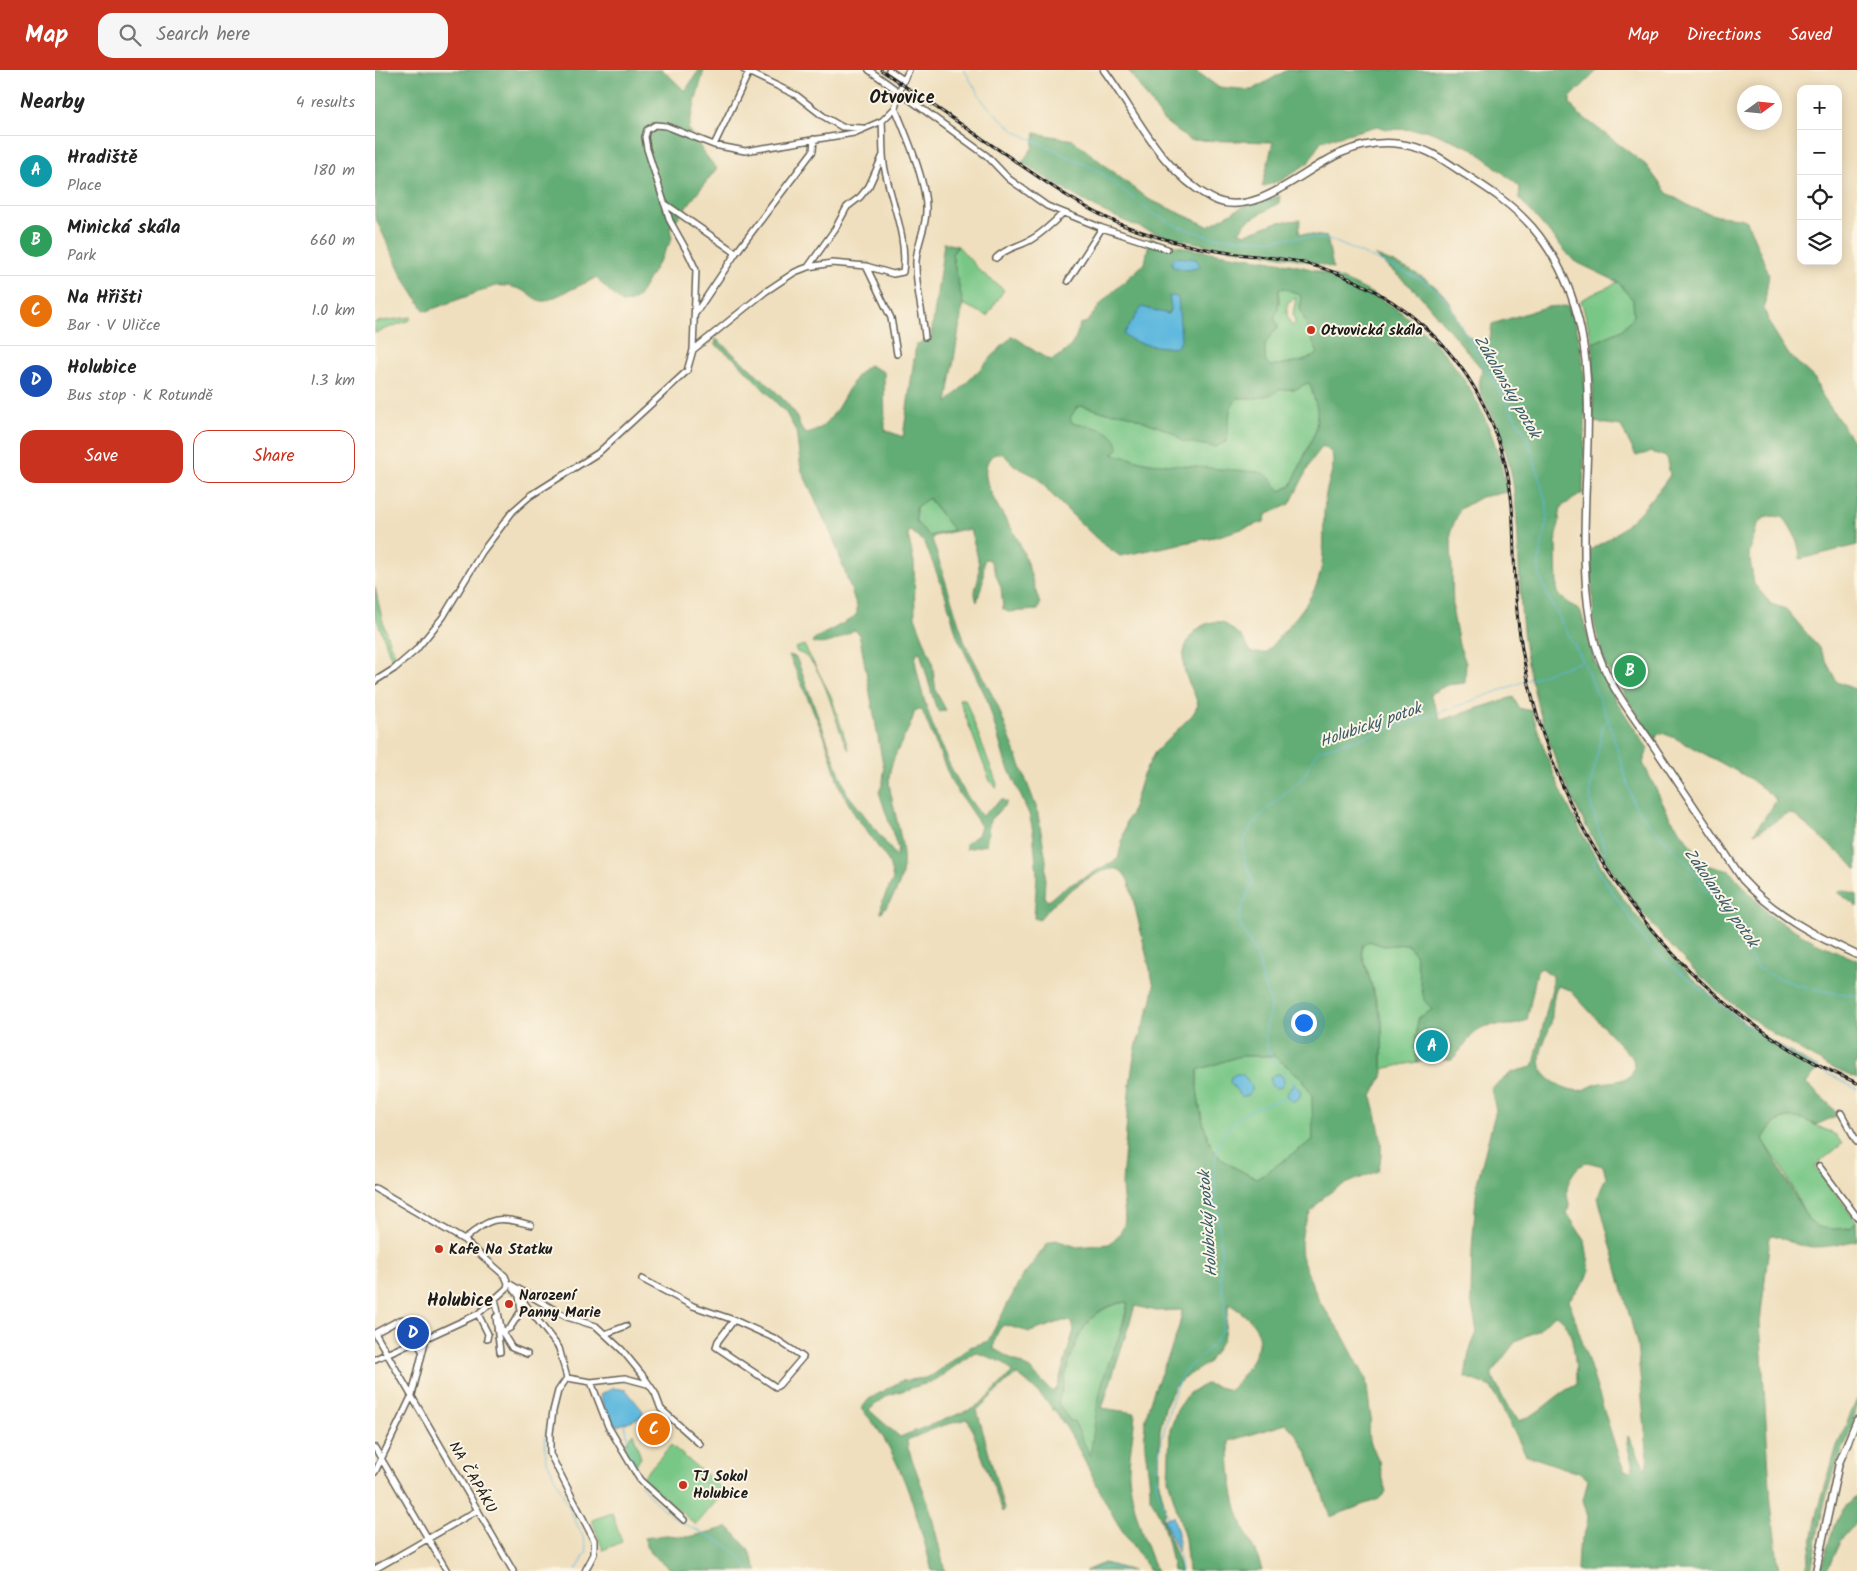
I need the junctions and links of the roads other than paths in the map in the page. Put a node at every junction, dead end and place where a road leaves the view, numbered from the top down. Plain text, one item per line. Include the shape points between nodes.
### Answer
1 (869, 70) edge
2 (889, 70) edge
3 (909, 70) edge
4 (1104, 70) edge
5 (747, 71) edge
6 (904, 80) junction
7 (900, 91) junction
8 (895, 108) junction
9 (882, 121) junction
10 (865, 128) junction
11 (814, 139) junction
12 (714, 145) junction
13 (883, 155) junction
14 (664, 202) junction
15 (1063, 214) junction
16 (1102, 228) junction
17 (1167, 249) dead end
18 (736, 253) junction
19 (996, 258) dead end
20 (866, 266) junction
21 (808, 267) junction
22 (1068, 281) dead end
23 (694, 314) junction
24 (925, 338) dead end
25 (693, 350) junction
26 (897, 354) dead end
27 (375, 681) edge
28 (1857, 955) edge
29 (1841, 1112) dead end
30 (1857, 1142) edge
31 (1819, 1166) dead end
32 (375, 1188) edge
33 (1857, 1217) edge
34 (531, 1225) dead end
35 (464, 1240) junction
36 (642, 1279) dead end
37 (508, 1283) junction
38 (518, 1293) junction
39 (495, 1298) junction
40 (478, 1314) junction
41 (497, 1314) junction
42 (734, 1320) junction
43 (626, 1326) dead end
44 (502, 1332) junction
45 (375, 1333) edge
46 (605, 1334) junction
47 (426, 1338) junction
48 (417, 1339) junction
49 (487, 1339) dead end
50 (421, 1350) junction
51 (500, 1352) dead end
52 (387, 1353) junction
53 (527, 1354) dead end
54 (375, 1359) edge
55 (567, 1378) junction
56 (591, 1382) junction
57 (647, 1384) junction
58 (411, 1395) junction
59 (1857, 1420) edge
60 (699, 1444) dead end
61 (375, 1448) edge
62 (381, 1459) junction
63 (375, 1472) edge
64 (478, 1510) junction
65 (684, 1520) dead end
66 (428, 1540) junction
67 (375, 1569) edge
68 (447, 1571) edge
69 (513, 1571) edge
70 (585, 1571) edge
71 (1815, 1571) edge

1 - 7 street
2 - 6 street
3 - 6 street
4 - 28 main road via 1146,136 1165,158 1189,183 1223,203 1268,195 1349,149 1399,144 1431,153 1486,187 1510,204 1533,228 1566,279 1581,328 1587,390 1585,558 1589,616 1603,668 1743,880 1789,920
5 - 10 street via 796,95 842,127
5 - 12 street
6 - 7 street
7 - 8 street
7 - 15 street via 987,156 1009,179
8 - 9 street
8 - 24 street via 927,206 916,263
9 - 10 street
9 - 13 street
10 - 11 street via 854,133
11 - 12 street via 745,151
11 - 18 street via 813,151
12 - 14 street via 666,126 655,125 647,130 647,149
13 - 20 street via 905,262 903,272 893,274
13 - 21 street via 869,186 847,207
14 - 18 street
14 - 23 street via 670,221 696,270
15 - 16 street
15 - 19 street via 1044,232 1004,250
16 - 17 street
16 - 22 street
18 - 23 street
20 - 21 street via 832,263
20 - 26 street via 891,318
21 - 25 street via 765,292
23 - 25 street
25 - 27 street via 687,371 667,392 598,453 513,510 482,552 443,617 416,650
29 - 30 street
31 - 33 street
32 - 35 street
34 - 35 street via 504,1218 487,1223
35 - 37 street via 505,1276
36 - 42 street via 693,1306
37 - 38 street
37 - 39 street via 507,1288
37 - 46 street via 567,1317 596,1326
38 - 44 street via 521,1311 510,1328
38 - 55 street via 559,1348
39 - 40 street
39 - 41 street
40 - 47 street
40 - 49 street via 488,1334
41 - 44 street
41 - 51 street via 495,1323
42 - 42 street via 716,1347 776,1387 803,1357 776,1339
43 - 46 street
44 - 53 street via 512,1348
45 - 48 street via 407,1319
45 - 52 street, NA ČAPÁKU
46 - 57 street via 622,1350
47 - 48 street
47 - 50 street
48 - 50 street
48 - 52 street
50 - 58 street via 417,1380
52 - 54 street
52 - 58 street, NA ČAPÁKU
55 - 56 street
55 - 70 street via 558,1391 553,1411 550,1454 594,1540 594,1554
56 - 57 street via 625,1378
56 - 65 street via 608,1426 639,1480
57 - 60 street via 655,1393 661,1409
58 - 62 street
58 - 64 street, NA ČAPÁKU
59 - 71 main road via 1839,1463
61 - 62 street
62 - 63 street
62 - 66 street
64 - 66 street
64 - 69 street, NA ČAPÁKU
66 - 67 street
66 - 68 street

